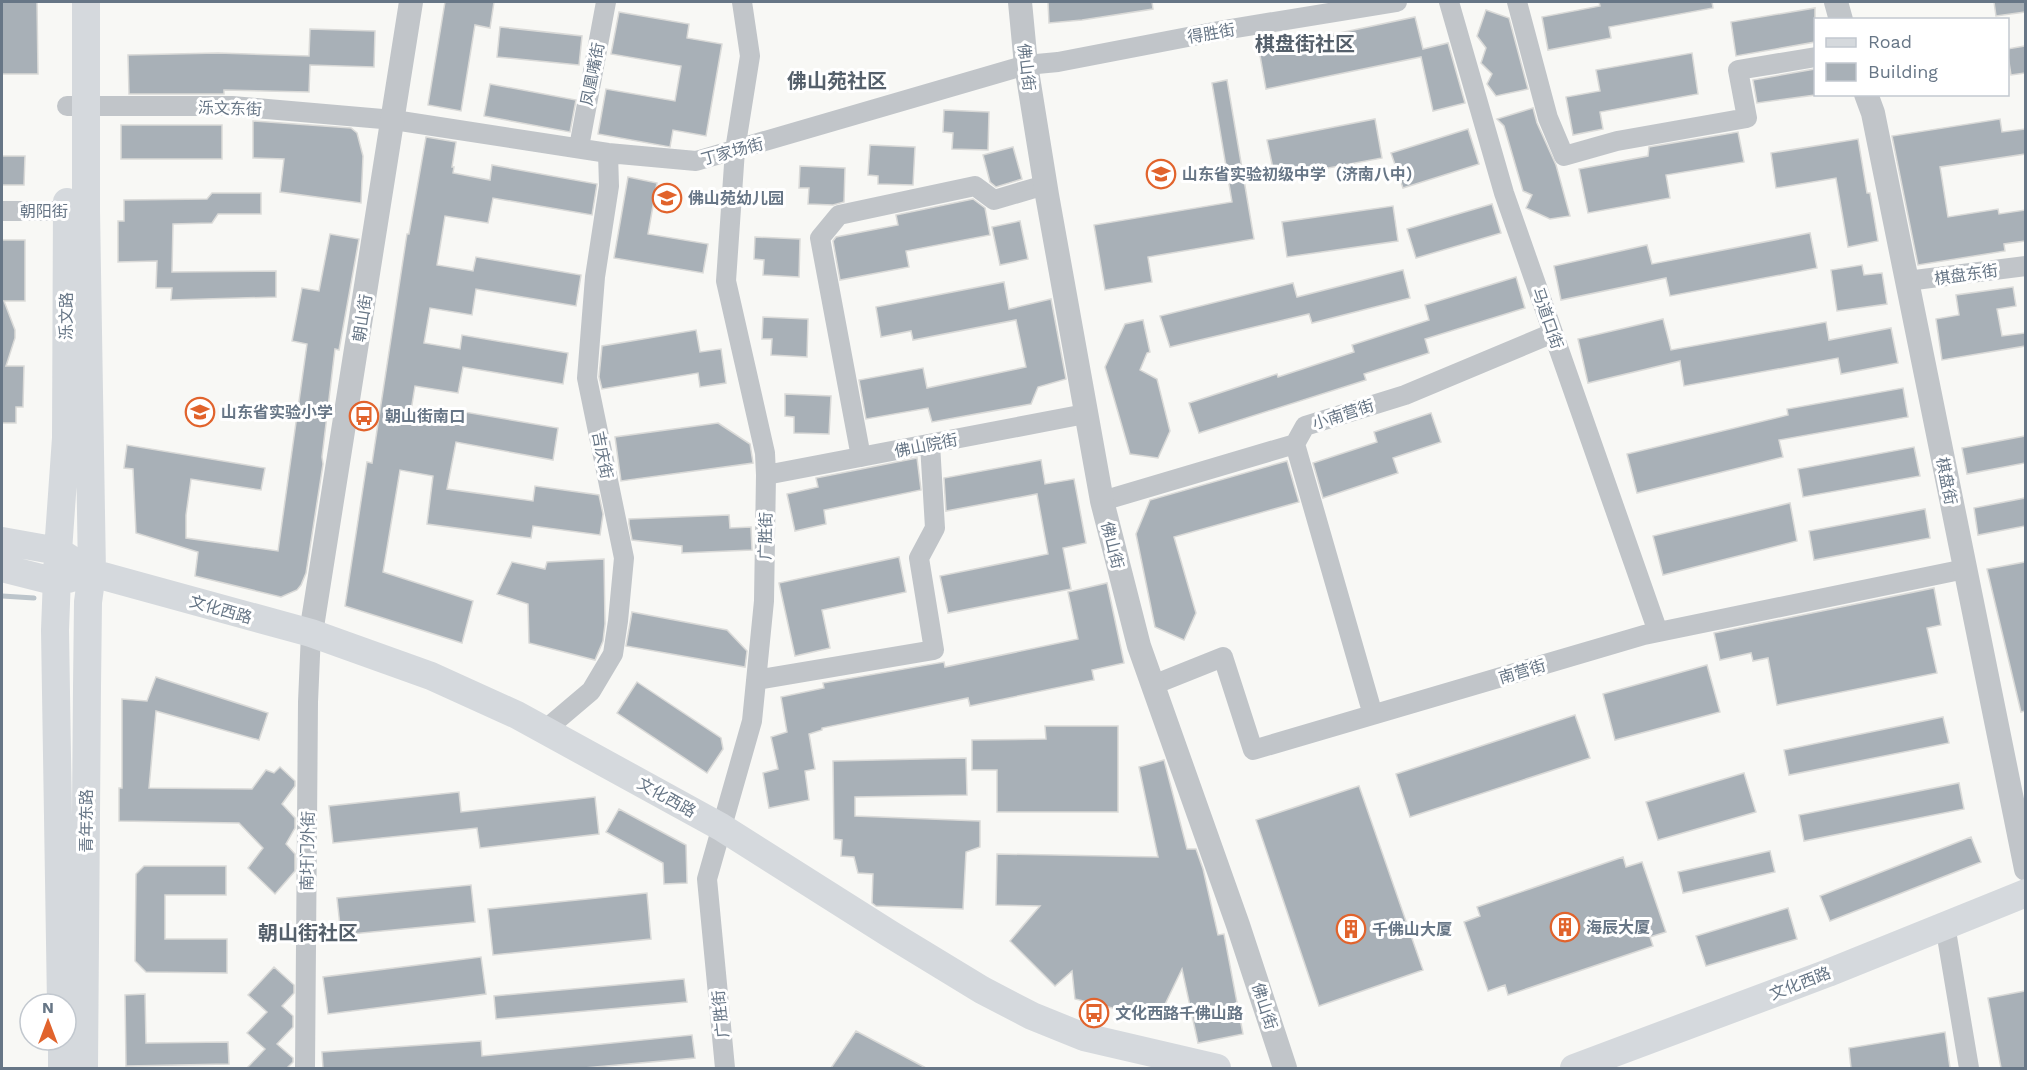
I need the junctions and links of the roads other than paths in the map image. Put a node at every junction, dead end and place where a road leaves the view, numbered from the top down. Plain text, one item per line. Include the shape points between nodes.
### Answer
1 (67, 2) edge
2 (86, 2) edge
3 (411, 2) edge
4 (606, 2) edge
5 (742, 2) edge
6 (1020, 2) edge
7 (1397, 2) edge
8 (1449, 2) edge
9 (1517, 2) edge
10 (1836, 2) edge
11 (1840, 18) edge
12 (1814, 57) edge
13 (1026, 65) junction
14 (1867, 96) edge
15 (76, 106) junction
16 (394, 120) junction
17 (579, 147) junction
18 (735, 150) junction
19 (608, 153) junction
20 (1045, 185) junction
21 (2, 211) edge
22 (76, 211) junction
23 (2025, 266) edge
24 (1907, 281) junction
25 (1553, 333) junction
26 (1085, 414) junction
27 (930, 444) junction
28 (1295, 444) junction
29 (861, 457) junction
30 (766, 476) junction
31 (1102, 501) junction
32 (2, 541) edge
33 (58, 551) junction
34 (2, 568) edge
35 (1965, 569) junction
36 (92, 573) junction
37 (56, 610) junction
38 (1658, 632) junction
39 (310, 645) junction
40 (756, 680) junction
41 (1153, 685) junction
42 (1373, 715) junction
43 (545, 730) junction
44 (718, 838) junction
45 (2025, 869) edge
46 (2025, 893) edge
47 (1946, 925) junction
48 (61, 992) edge
49 (62, 1052) edge
50 (1602, 1063) edge
51 (62, 1068) edge
52 (84, 1068) edge
53 (305, 1068) edge
54 (726, 1068) edge
55 (1217, 1068) edge
56 (1285, 1068) edge
57 (1574, 1068) edge
58 (1969, 1068) edge

1 - 15 main road, 泺文路
2 - 15 main road, 泺文路
3 - 16 street, 朝山街
4 - 17 street, 凤凰嘴街
5 - 18 street, 广胜街 via 750,56
6 - 13 street, 佛山街
7 - 13 street, 得胜街
8 - 25 street, 马道口街 via 1504,193
9 - 12 street via 1548,118 1564,156 1617,141 1747,118 1738,70
10 - 11 street
13 - 18 street, 丁家场街
13 - 20 street, 佛山街
14 - 24 street, 棋盘街
15 - 16 street, 泺文东街 via 232,106
15 - 22 main road, 泺文路
16 - 17 street, 丁家场街
16 - 39 street, 朝山街
17 - 19 street, 丁家场街
18 - 19 street, 丁家场街 via 696,161
18 - 30 street, 广胜街 via 726,281 765,453
19 - 43 street, 吉庆街 via 609,186 595,277 588,378 624,558 618,621 613,654 591,691
20 - 26 street, 佛山街
20 - 29 street via 994,200 975,186 839,215 820,238
21 - 22 street, 朝阳街
22 - 33 main road, 泺文路
22 - 36 main road, 泺文路
23 - 24 street, 棋盘东街
24 - 35 street, 棋盘街
25 - 28 street, 小南营街 via 1405,394 1305,426
25 - 38 street, 马道口街
26 - 27 street, 佛山院街
26 - 31 street, 佛山街
27 - 29 street, 佛山院街
27 - 40 street via 935,528 919,558 934,650
28 - 31 street, 小南营街
28 - 42 street
29 - 30 street, 佛山院街
30 - 40 street, 广胜街 via 764,601
31 - 41 street, 佛山街 via 1139,646
32 - 33 main road, 文化西路
33 - 36 main road, 文化西路
33 - 37 main road, 泺文路
34 - 37 main road, 文化西路
35 - 38 street, 南营街
35 - 45 street, 棋盘街
36 - 37 main road, 文化西路
36 - 39 main road, 文化西路
36 - 52 main road, 青年东路 via 88,602
37 - 48 main road, 青年东路
38 - 42 street, 南营街
39 - 43 main road, 文化西路 via 431,675
39 - 53 street, 南圩门外街
40 - 44 street, 广胜街 via 752,721
41 - 42 street, 南营街 via 1223,657 1253,750
41 - 56 street, 佛山街
43 - 44 main road, 文化西路
44 - 54 street, 广胜街 via 707,879
44 - 55 main road, 文化西路 via 1032,1016 1084,1037
46 - 47 main road, 文化西路
47 - 50 main road, 文化西路
47 - 58 street
49 - 51 main road
50 - 57 main road, 文化西路

